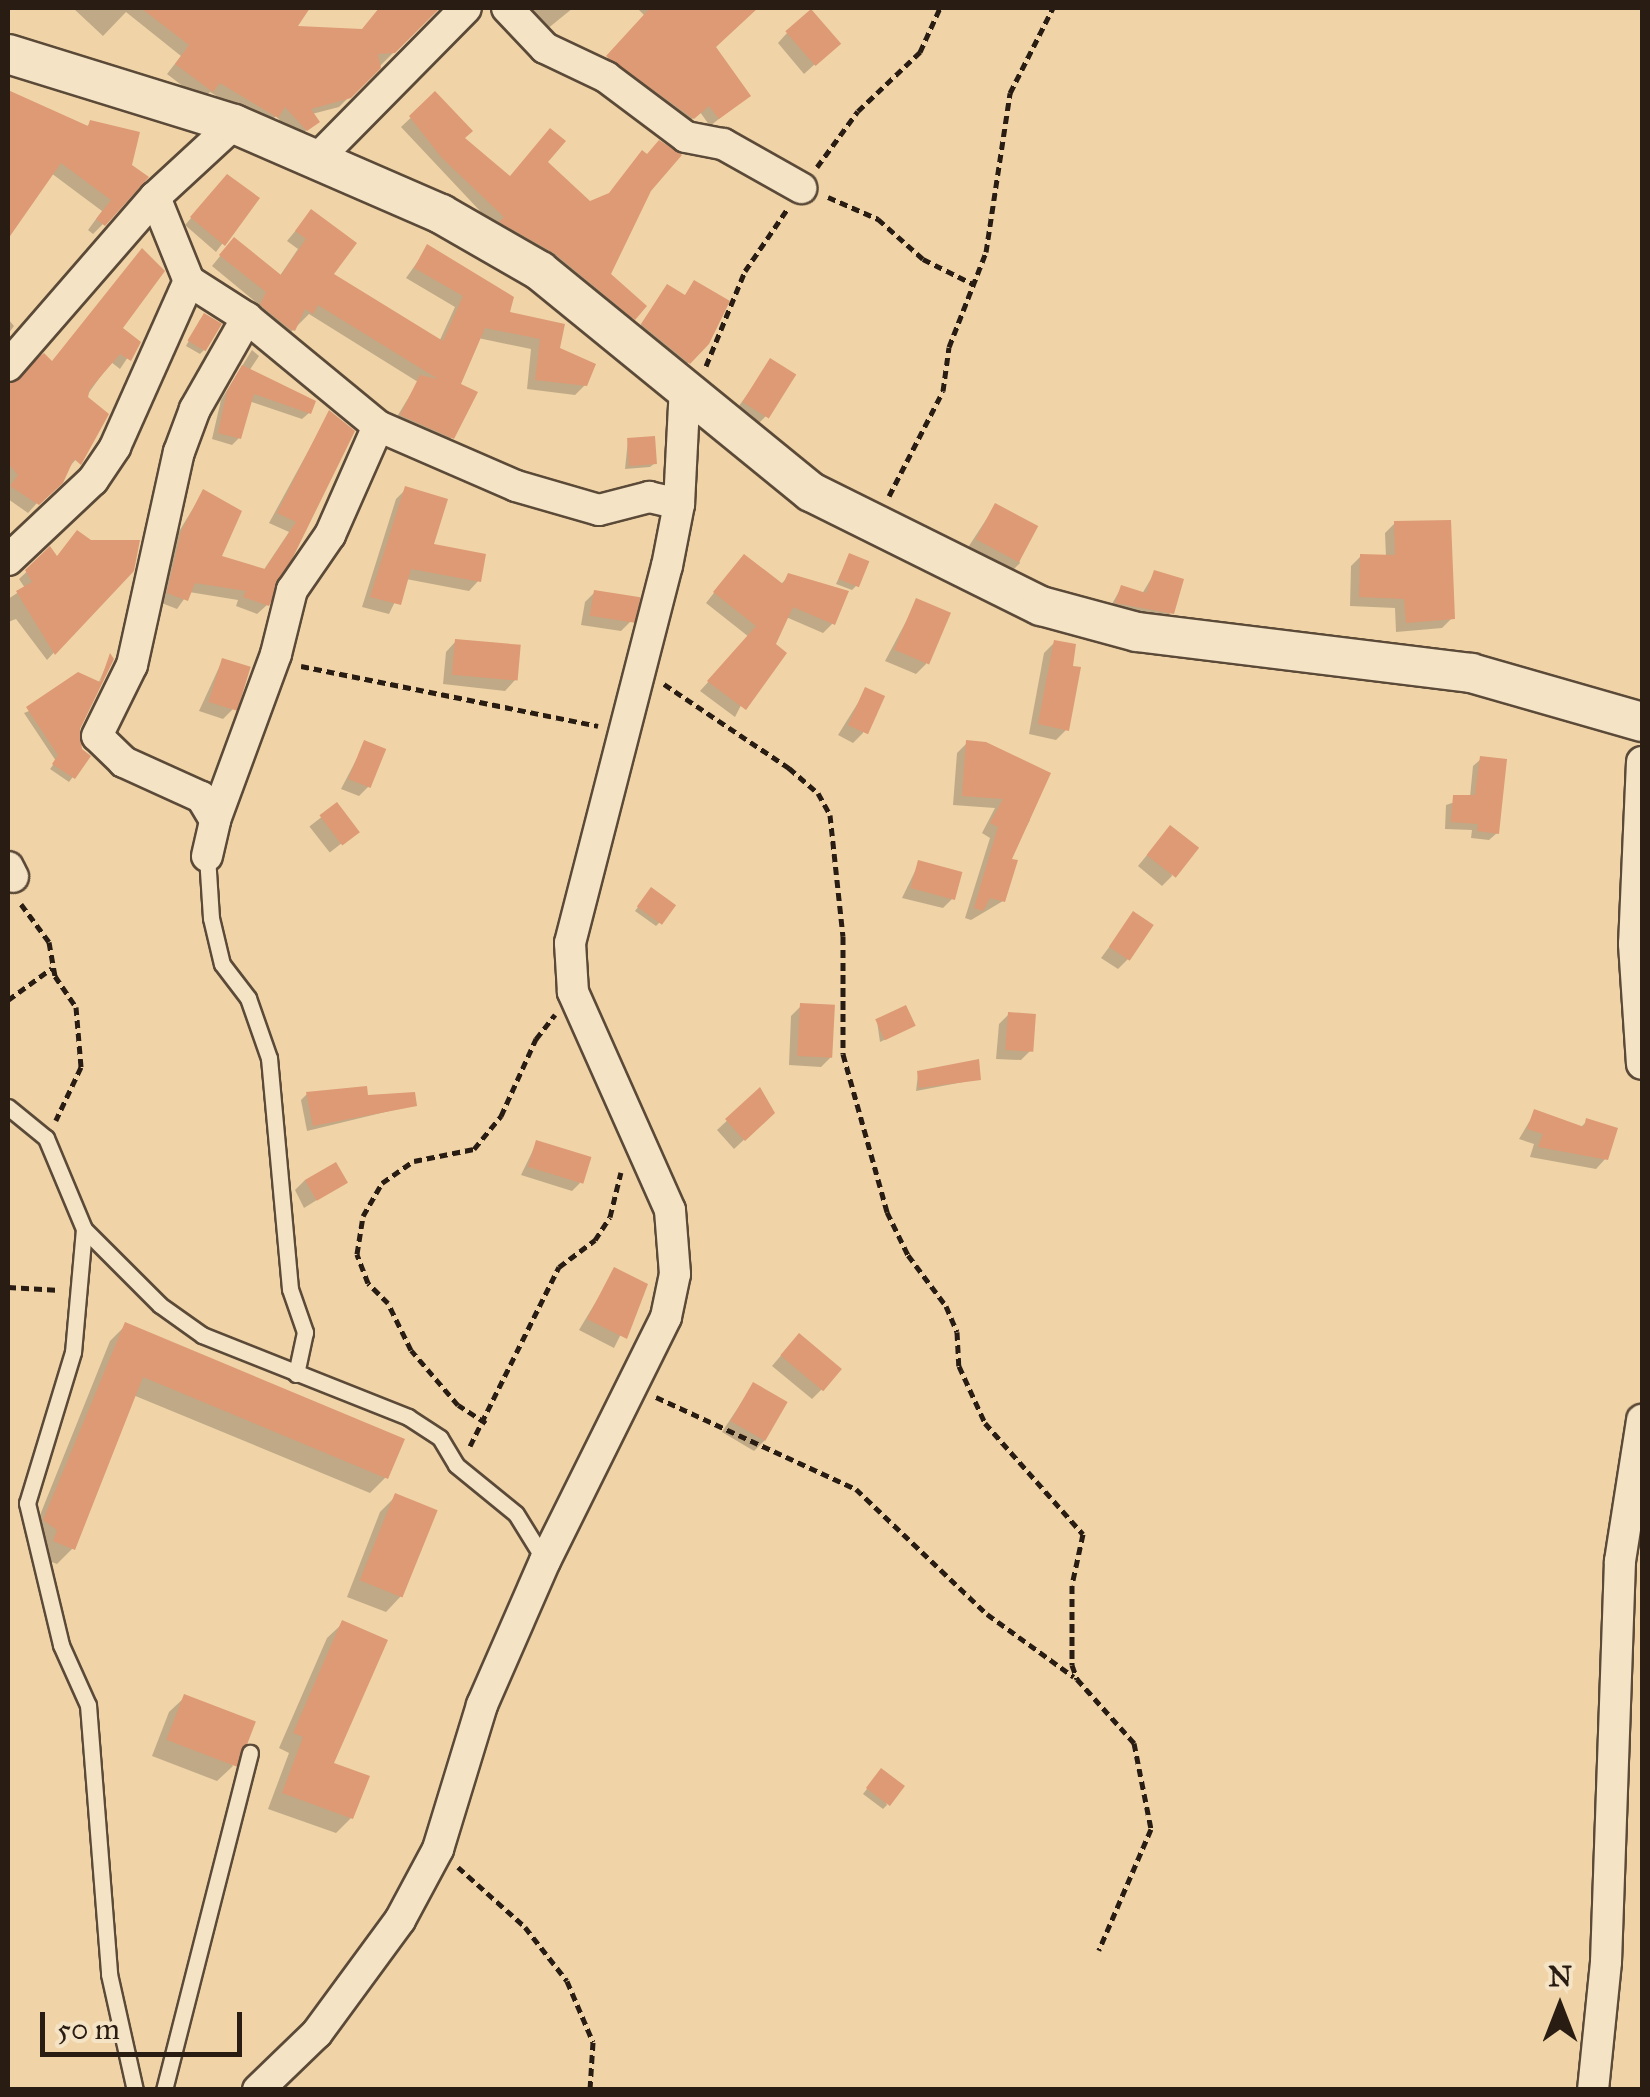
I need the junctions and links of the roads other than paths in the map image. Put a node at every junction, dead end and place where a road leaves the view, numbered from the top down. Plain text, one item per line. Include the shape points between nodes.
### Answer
1 (466, 8) edge
2 (507, 8) edge
3 (8, 54) edge
4 (234, 124) junction
5 (319, 158) junction
6 (801, 188) road end
7 (155, 197) junction
8 (189, 280) junction
9 (247, 318) junction
10 (8, 366) edge
11 (685, 387) junction
12 (378, 426) junction
13 (679, 504) junction
14 (8, 560) edge
15 (1642, 722) edge
16 (1642, 762) edge
17 (214, 820) junction
18 (207, 856) joint
19 (1642, 1064) edge
20 (8, 1106) edge
21 (84, 1229) junction
22 (296, 1374) junction
23 (1642, 1420) edge
24 (545, 1561) junction
25 (250, 1753) dead end
26 (135, 2090) edge
27 (164, 2090) edge
28 (258, 2090) edge
29 (1594, 2090) edge

1 - 5 street
2 - 6 street via 545,48 606,77 686,138 723,144
3 - 4 street
4 - 5 street
4 - 7 street
5 - 11 street via 441,214 540,271
7 - 8 street
7 - 10 street
8 - 9 street
8 - 14 street via 115,446 93,480
9 - 12 street
9 - 17 street via 194,408 178,452 132,665 97,736 124,762 196,792
11 - 13 street
11 - 15 street via 811,492 1082,620 1472,673
12 - 13 street via 516,486 600,510 649,497
12 - 17 street via 330,535 292,590 276,654
13 - 24 street via 620,730 598,853 576,904 573,992 670,1210 675,1274 658,1343 630,1385
16 - 19 street via 1634,944
17 - 18 street
18 - 22 lane via 210,918 222,964 248,998 269,1058 290,1289 306,1332
20 - 21 lane via 46,1138
21 - 22 lane via 160,1305 202,1335
21 - 26 lane via 72,1352 27,1503 61,1645 88,1704 110,1974
22 - 24 lane via 408,1417 440,1438 456,1464 516,1514
23 - 29 street via 1620,1561 1606,1962
24 - 28 street via 482,1704 438,1848 400,1920 328,2019
25 - 27 lane

